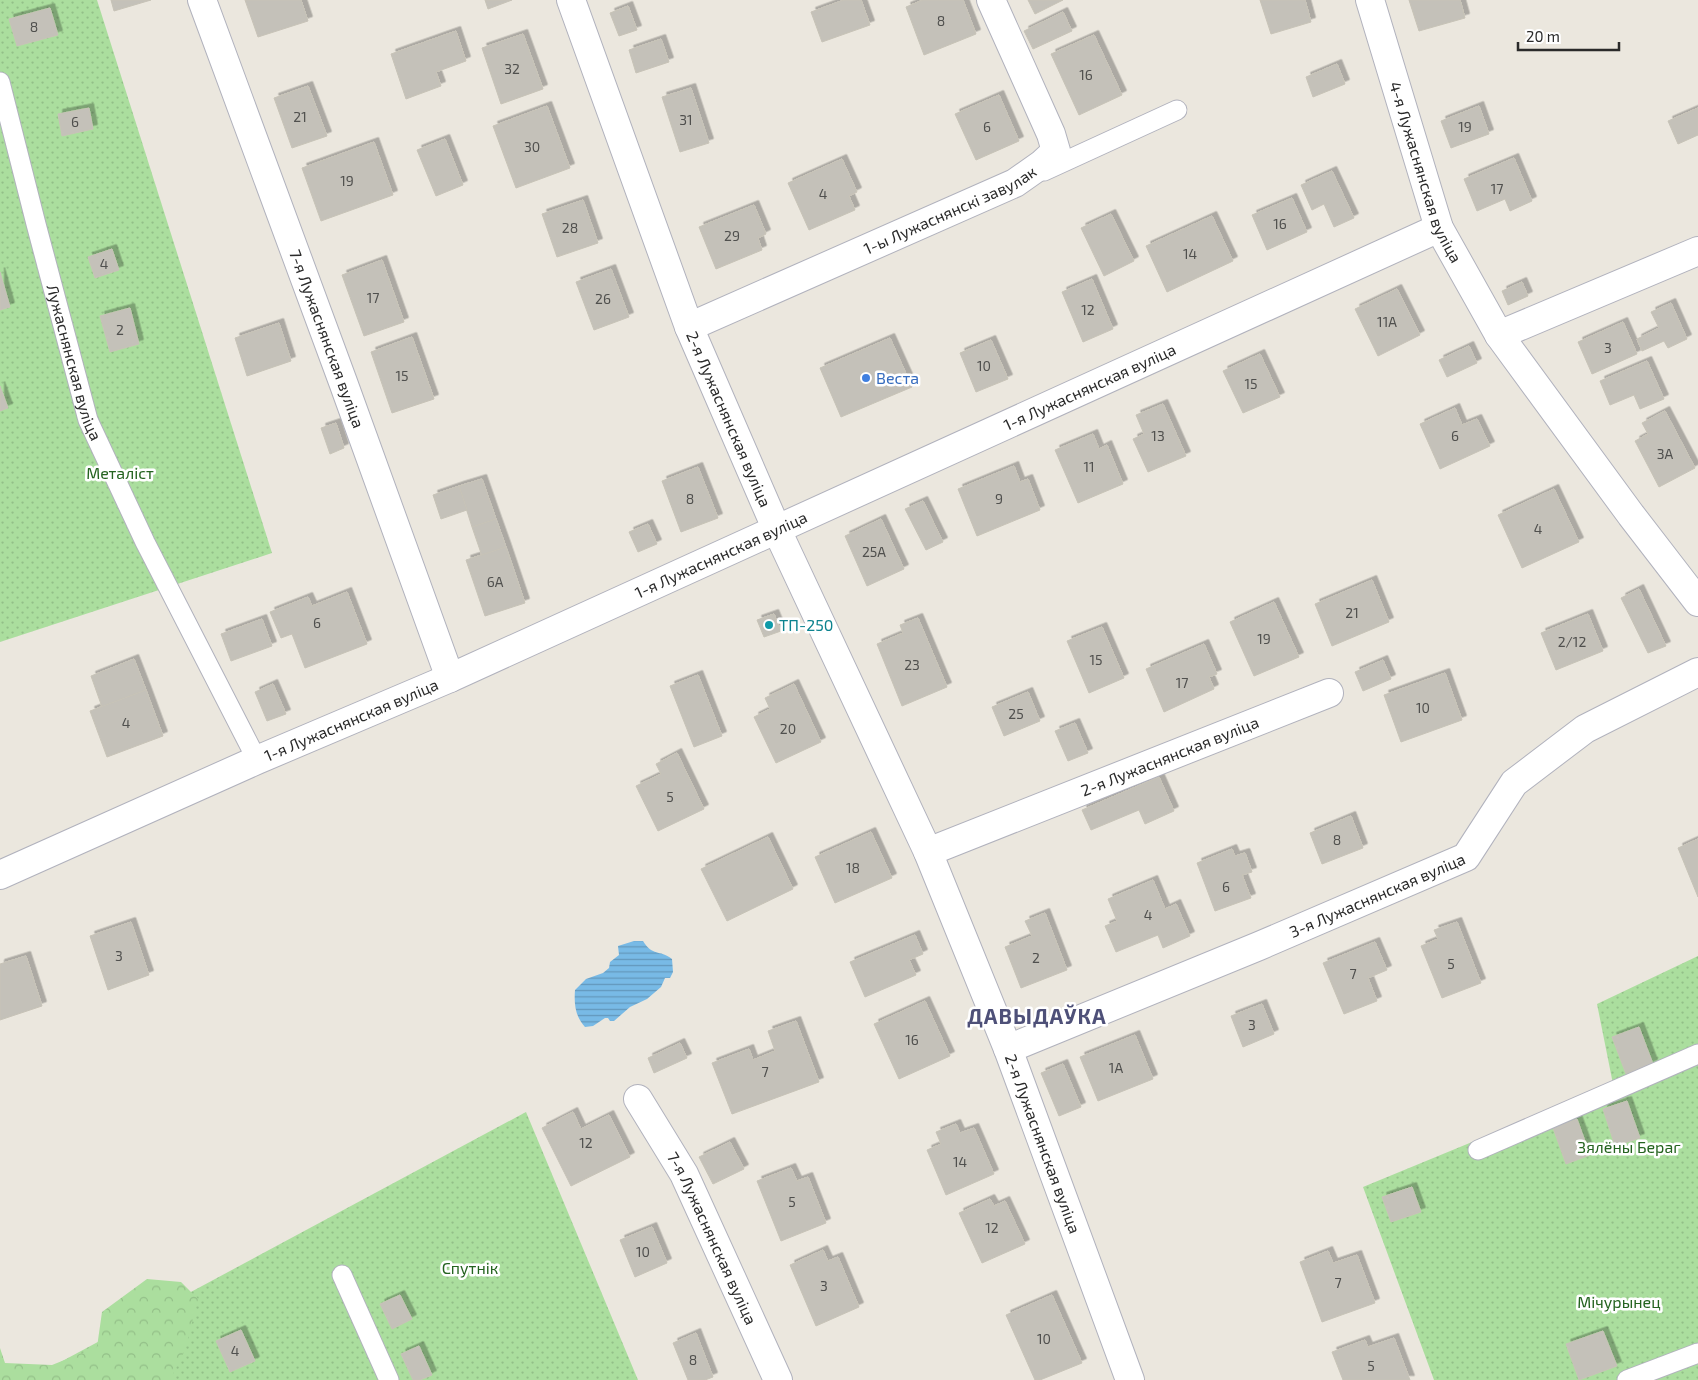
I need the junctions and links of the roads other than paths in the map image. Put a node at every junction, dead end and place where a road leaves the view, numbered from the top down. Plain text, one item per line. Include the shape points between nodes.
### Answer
1 (202, 0) edge
2 (570, 0) edge
3 (991, 0) edge
4 (1370, 0) edge
5 (0, 82) edge
6 (1177, 110) dead end
7 (1015, 183) junction
8 (1439, 228) junction
9 (1698, 251) edge
10 (689, 327) junction
11 (1499, 335) junction
12 (776, 528) junction
13 (1698, 602) edge
14 (1698, 672) edge
15 (450, 678) junction
16 (1328, 693) dead end
17 (257, 760) junction
18 (928, 852) junction
19 (0, 875) edge
20 (1008, 1049) junction
21 (1698, 1054) edge
22 (638, 1099) dead end
23 (1478, 1150) dead end
24 (342, 1275) dead end
25 (1698, 1353) edge
26 (388, 1380) edge
27 (778, 1380) edge
28 (1130, 1380) edge
29 (1626, 1380) edge

1 - 15 street, 7-я Лужаснянская вуліца
2 - 10 street, 2-я Лужаснянская вуліца
3 - 7 street, 1-ы Лужаснянскі завулак via 1056,151
4 - 8 street, 4-я Лужаснянская вуліца
5 - 17 lane, Лужаснянская вуліца via 88,420
6 - 7 lane
7 - 10 street, 1-ы Лужаснянскі завулак
8 - 11 street, 4-я Лужаснянская вуліца
8 - 12 street, 1-я Лужаснянская вуліца
9 - 11 street
10 - 12 street, 2-я Лужаснянская вуліца
11 - 13 street, 4-я Лужаснянская вуліца via 1630,515
12 - 15 street, 1-я Лужаснянская вуліца
12 - 18 street, 2-я Лужаснянская вуліца
14 - 20 street, 3-я Лужаснянская вуліца via 1585,729 1514,783 1466,857
15 - 17 street, 1-я Лужаснянская вуліца
16 - 18 street, 2-я Лужаснянская вуліца
17 - 19 street, 1-я Лужаснянская вуліца
18 - 20 street, 2-я Лужаснянская вуліца
20 - 28 street, 2-я Лужаснянская вуліца
21 - 23 lane
22 - 27 street, 7-я Лужаснянская вуліца via 684,1174
24 - 26 lane
25 - 29 lane

